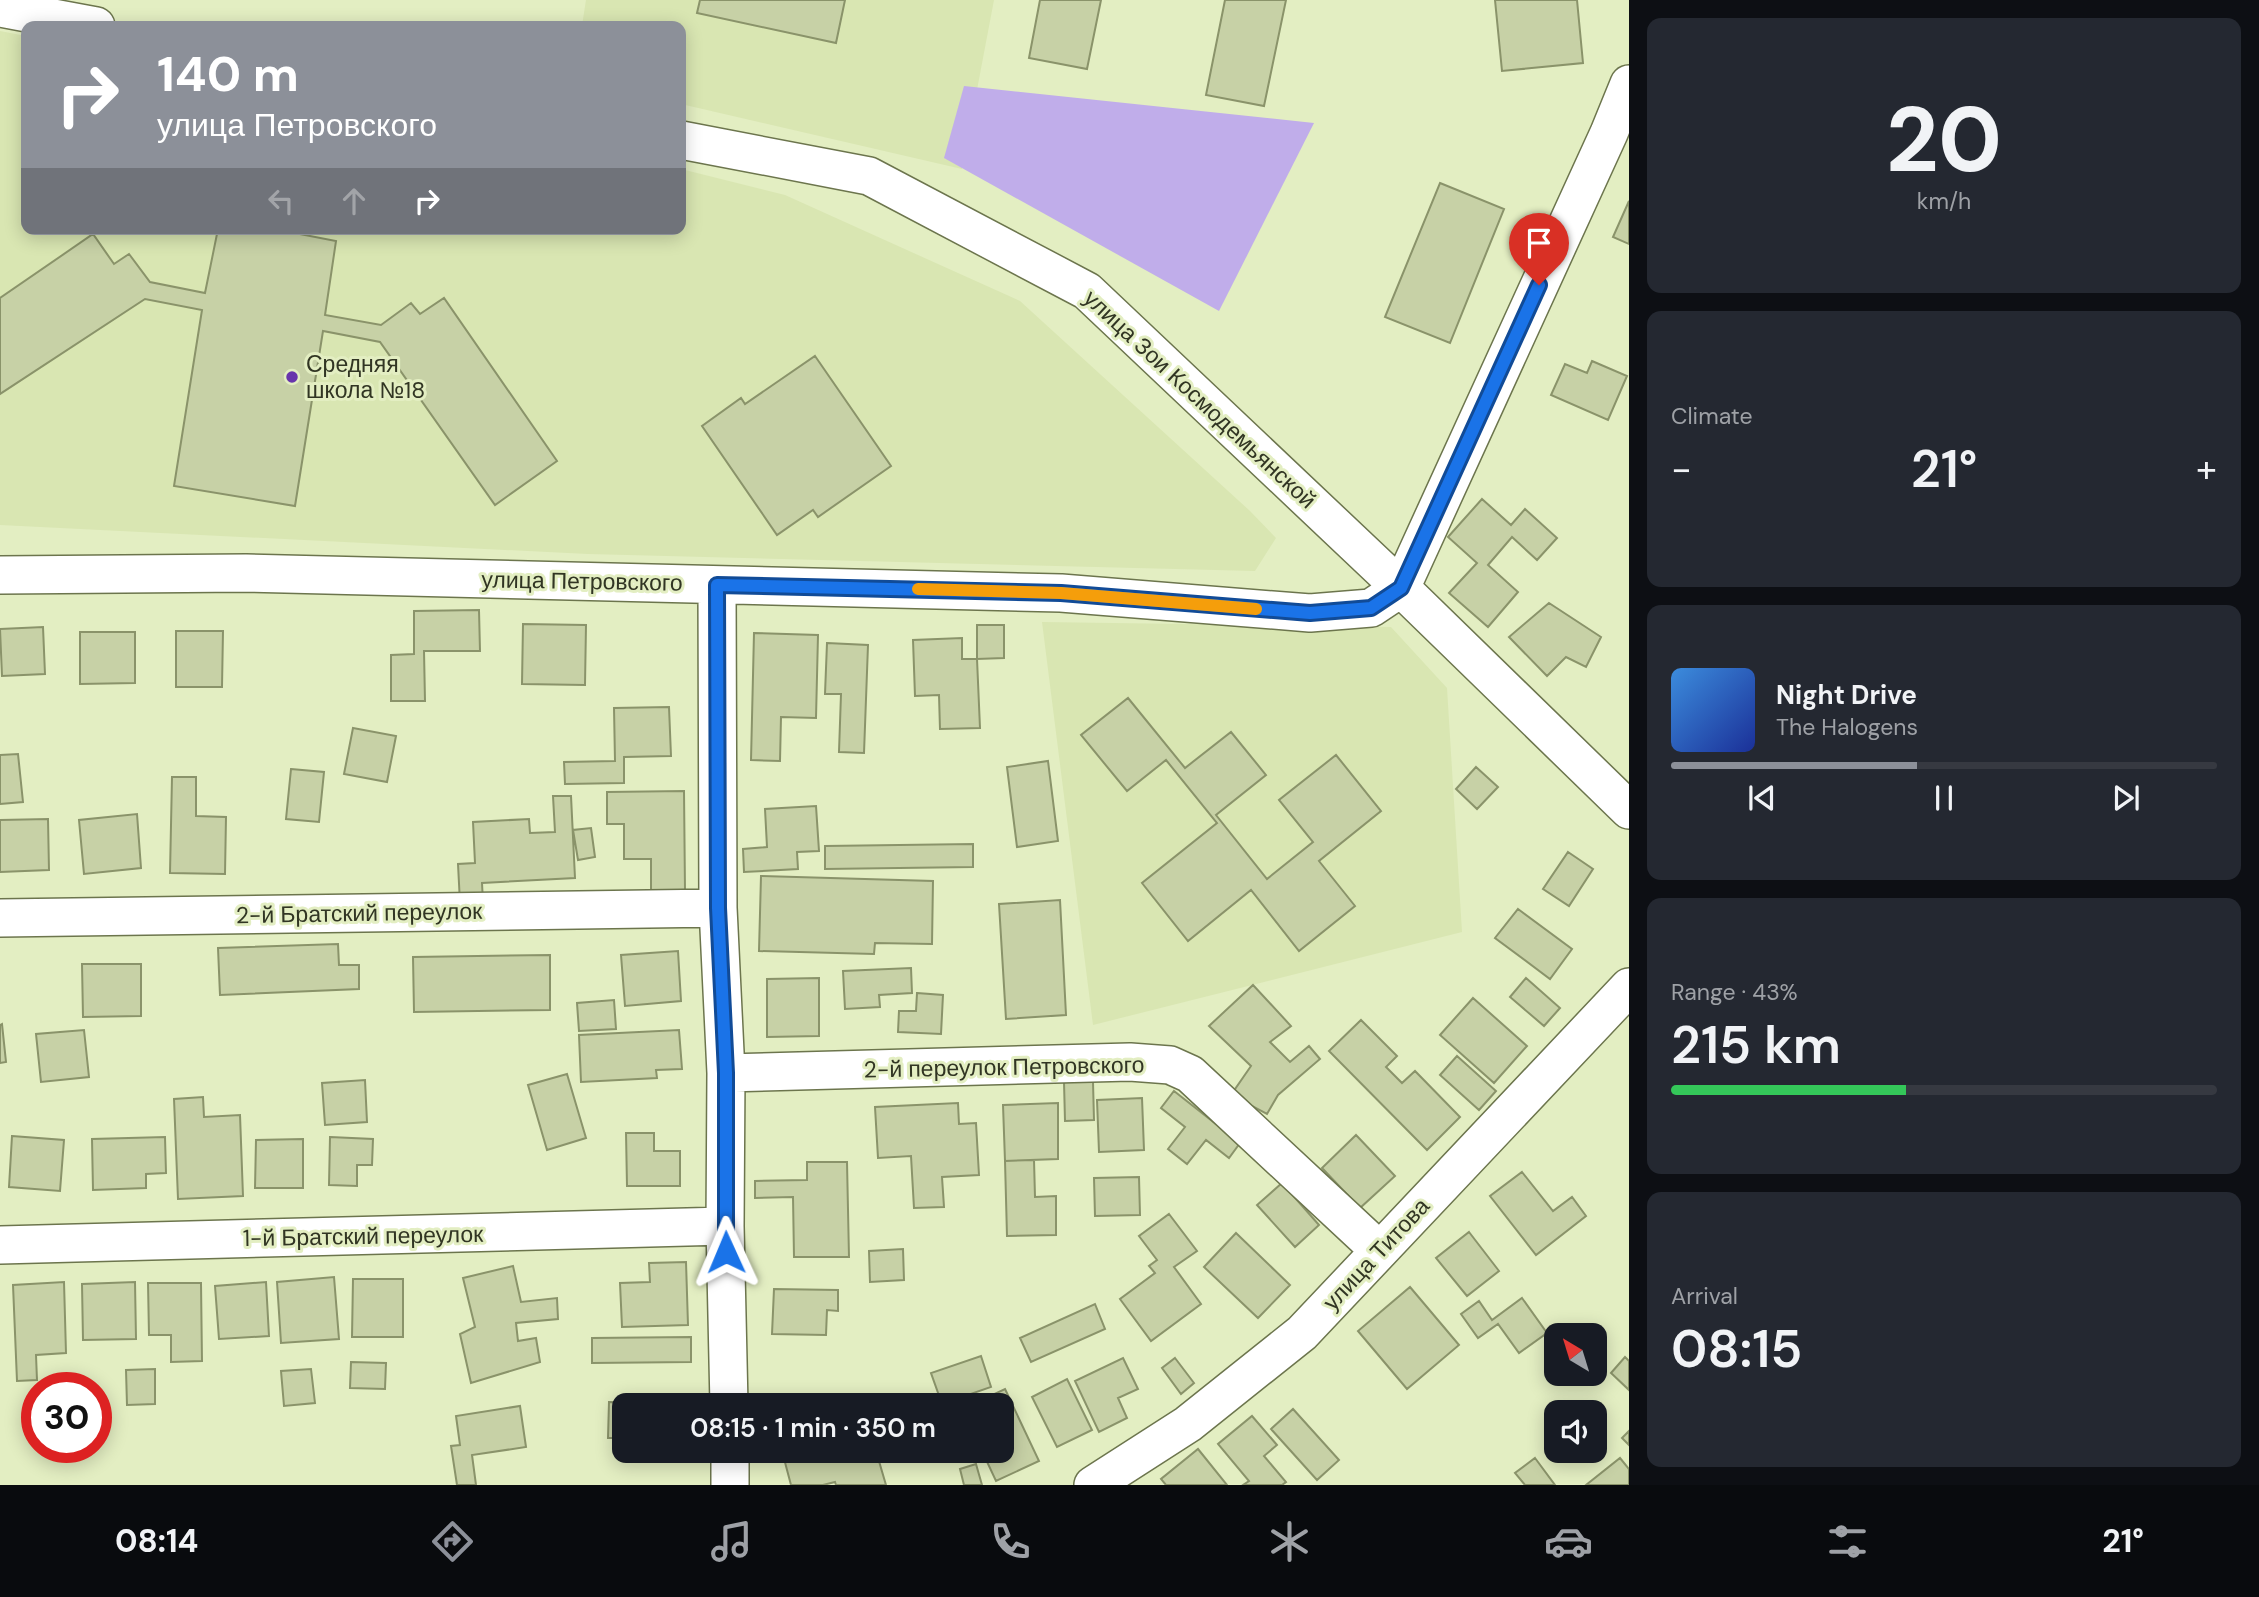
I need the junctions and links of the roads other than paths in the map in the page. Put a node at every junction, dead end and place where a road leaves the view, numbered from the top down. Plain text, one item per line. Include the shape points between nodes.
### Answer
1 (0, 8) edge
2 (69, 21) edge
3 (1629, 83) edge
4 (686, 141) edge
5 (0, 575) edge
6 (717, 585) junction
7 (1401, 588) junction
8 (1629, 810) edge
9 (718, 908) junction
10 (0, 919) edge
11 (1629, 987) edge
12 (726, 1073) junction
13 (725, 1226) junction
14 (0, 1245) edge
15 (1379, 1250) junction
16 (729, 1393) edge
17 (730, 1463) edge
18 (730, 1485) edge
19 (1093, 1485) edge

1 - 2 street
3 - 7 street
4 - 7 street, улица Зои Космодемьянской via 869,176 1087,291
5 - 6 street, улица Петровского via 246,573
6 - 7 street, улица Петровского via 1061,593 1310,613 1371,608
6 - 9 street
7 - 8 street, улица Зои Космодемьянской
9 - 10 street, 2-й Братский переулок
9 - 12 street
11 - 15 street, улица Титова
12 - 13 street
12 - 15 street, 2-й переулок Петровского via 1130,1062 1170,1065 1190,1074
13 - 14 street, 1-й Братский переулок
13 - 16 street
15 - 19 street, улица Титова via 1302,1333 1188,1424
17 - 18 street

